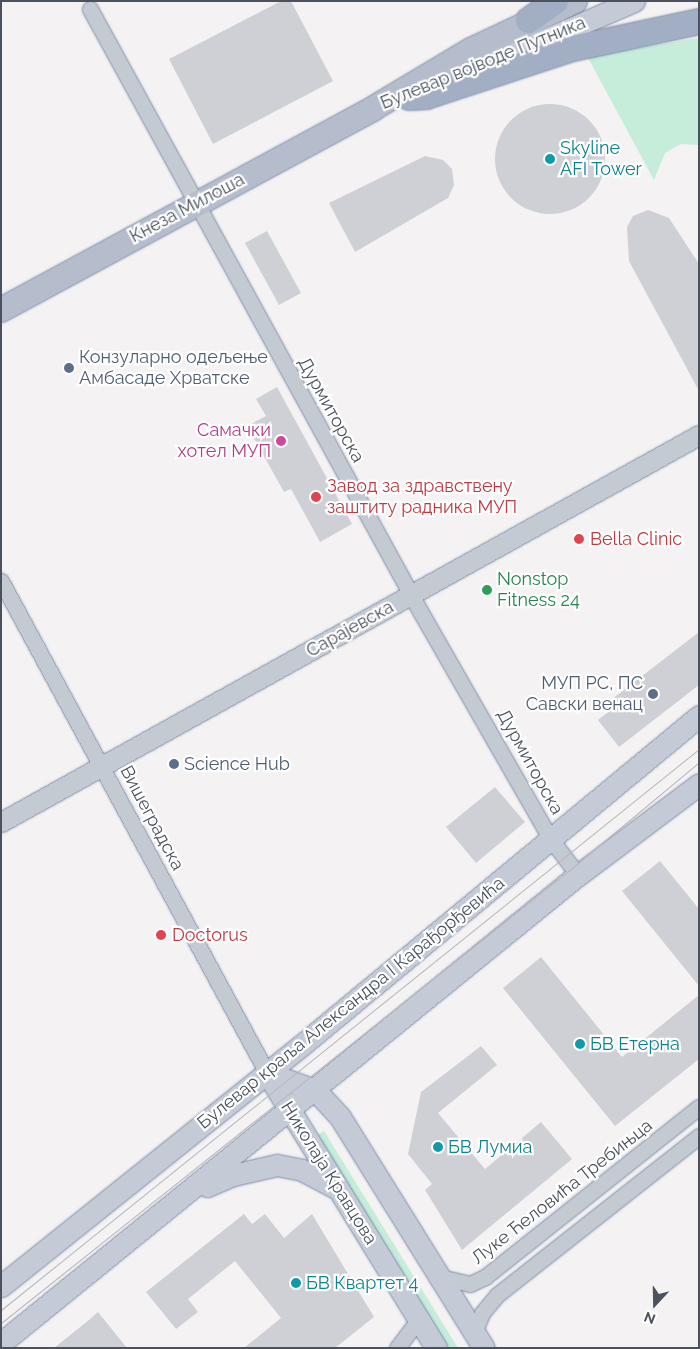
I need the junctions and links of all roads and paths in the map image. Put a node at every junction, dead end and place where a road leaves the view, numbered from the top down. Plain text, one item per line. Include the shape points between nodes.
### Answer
1 (555, 1) edge
2 (574, 1) edge
3 (634, 1) edge
4 (90, 9) dead end
5 (528, 20) junction
6 (693, 23) edge
7 (409, 97) junction
8 (374, 108) junction
9 (197, 202) junction
10 (1, 310) edge
11 (699, 435) edge
12 (1, 582) edge
13 (411, 595) junction
14 (699, 716) edge
15 (103, 766) junction
16 (699, 784) edge
17 (1, 822) edge
18 (550, 838) junction
19 (578, 875) junction
20 (267, 1074) junction
21 (315, 1090) junction
22 (699, 1107) edge
23 (290, 1110) junction
24 (699, 1136) edge
25 (180, 1199) junction
26 (344, 1199) junction
27 (440, 1277) junction
28 (1, 1286) edge
29 (418, 1320) junction
30 (479, 1340) edge
31 (1, 1343) edge
32 (397, 1348) edge
33 (436, 1348) edge

1 - 5 highway
2 - 5 main road, Булевар војводе Путника
3 - 7 main road, Булевар војводе Путника
4 - 9 street, Дурмиторска
5 - 8 main road, Булевар војводе Путника
6 - 7 highway via 572,48 426,96
7 - 8 main road, Булевар војводе Путника
8 - 9 main road, Кнеза Милоша
9 - 10 main road, Кнеза Милоша
9 - 13 street, Дурмиторска
11 - 13 street, Сарајевска
12 - 15 street, Вишеградска
13 - 15 street, Сарајевска
13 - 18 street, Дурмиторска
14 - 18 main road, Булевар краља Александра I Карађорђевића
15 - 17 street, Сарајевска
15 - 20 street, Вишеградска
16 - 19 main road
18 - 19 street, Дурмиторска
18 - 20 main road, Булевар краља Александра I Карађорђевића
19 - 21 main road
20 - 21 main road, Николаја Кравцова
20 - 23 main road, Николаја Кравцова
20 - 28 main road, Булевар краља Александра I Карађорђевића
21 - 23 main road
21 - 27 main road, Николаја Кравцова via 340,1117
22 - 27 street, Луке Ћеловића Требињца via 485,1277 470,1284
23 - 25 main road
23 - 26 main road, Николаја Кравцова
24 - 30 street via 497,1295 482,1314
25 - 26 main road via 233,1175 277,1165 325,1180
25 - 31 main road
26 - 29 main road, Николаја Кравцова
27 - 30 main road, Николаја Кравцова
29 - 32 street
29 - 33 main road, Николаја Кравцова

